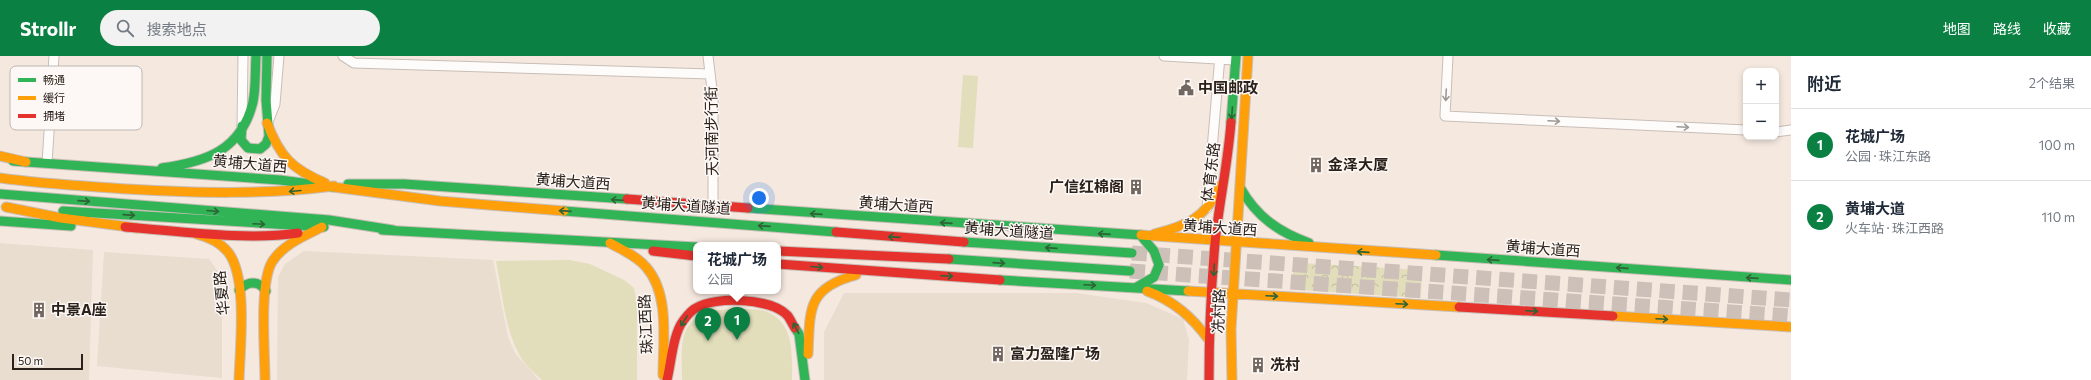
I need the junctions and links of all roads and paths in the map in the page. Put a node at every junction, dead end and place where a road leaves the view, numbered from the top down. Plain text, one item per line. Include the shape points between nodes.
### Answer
1 (54, 56) edge
2 (243, 56) edge
3 (256, 56) edge
4 (267, 56) edge
5 (279, 56) edge
6 (343, 56) edge
7 (708, 56) edge
8 (1164, 56) edge
9 (1248, 56) edge
10 (1448, 56) edge
11 (1219, 58) edge
12 (1236, 58) edge
13 (53, 66) edge
14 (710, 74) junction
15 (267, 123) junction
16 (242, 126) junction
17 (49, 130) edge
18 (1743, 130) edge
19 (1791, 130) edge
20 (1779, 132) edge
21 (0, 156) edge
22 (0, 160) edge
23 (1228, 160) junction
24 (26, 162) junction
25 (47, 163) junction
26 (148, 170) junction
27 (0, 178) edge
28 (334, 186) junction
29 (1240, 189) junction
30 (0, 194) edge
31 (3, 207) edge
32 (713, 207) junction
33 (1207, 210) junction
34 (0, 221) edge
35 (322, 227) junction
36 (137, 228) junction
37 (393, 230) junction
38 (1142, 236) junction
39 (1215, 242) junction
40 (610, 243) junction
41 (1237, 243) junction
42 (693, 247) edge
43 (1331, 250) junction
44 (781, 251) edge
45 (1132, 253) tunnel mouth
46 (693, 256) edge
47 (781, 264) edge
48 (1130, 271) tunnel mouth
49 (897, 274) junction
50 (1791, 280) edge
51 (1136, 287) junction
52 (239, 290) junction
53 (266, 291) junction
54 (1213, 292) junction
55 (1233, 294) junction
56 (1791, 327) edge
57 (1209, 340) junction
58 (239, 380) edge
59 (265, 380) edge
60 (663, 380) edge
61 (667, 380) edge
62 (805, 380) edge
63 (1209, 380) edge
64 (1232, 380) edge

1 - 13 street
2 - 16 street
3 - 16 main road via 253,103
4 - 15 main road
5 - 15 street via 275,104
6 - 14 street via 354,63
7 - 14 street, 天河南步行街
8 - 11 street
9 - 29 main road, 体育东路
10 -> 18 street via 1445,116
11 - 12 street
11 - 33 street
12 -> 23 main road, 体育东路
14 - 32 street, 天河南步行街 via 713,98
15 - 16 main road via 268,142 258,150 252,150 243,143
15 - 28 main road via 282,155 294,168
16 - 26 main road via 214,156 193,163
17 - 25 street
19 - 20 street
21 - 24 main road
22 - 24 main road, 黄埔大道西
23 - 33 main road via 1217,194
23 - 39 main road, 体育东路
24 - 25 main road, 黄埔大道西
25 - 26 main road, 黄埔大道西
26 - 28 main road, 黄埔大道西
28 -> 27 main road via 271,193 235,193
32 -> 28 main road, 黄埔大道西 via 404,184
45 -> 28 main road, 黄埔大道隧道 via 440,201
29 - 41 main road, 体育东路
29 - 43 main road via 1260,218 1278,231
30 -> 37 main road via 329,220
31 -> 35 main road
31 - 36 main road
38 -> 32 main road, 黄埔大道西
33 - 38 main road via 1182,226
34 - 36 main road
35 - 36 main road via 278,236
35 - 37 main road
35 - 53 main road via 296,240 271,263
36 - 52 main road, 华夏路 via 198,234 212,240 230,254 236,269
37 - 40 main road
38 - 39 main road, 黄埔大道西
38 - 51 main road via 1154,246 1159,264 1149,283
39 - 41 main road, 黄埔大道西
39 -> 54 main road, 体育东路
40 - 42 main road
40 - 46 main road
40 - 60 main road, 珠江西路 via 645,265 657,282 661,305
41 - 43 main road, 黄埔大道西
41 - 55 main road, 冼村路
50 -> 43 main road, 黄埔大道西
44 -> 48 main road
47 -> 49 main road
49 -> 51 main road
49 - 62 main road via 859,274 826,284 812,307
51 - 54 main road
51 - 57 main road via 1174,303 1191,316
52 - 53 main road via 246,284 255,282 263,285
52 - 58 main road, 华夏路
53 - 59 main road
54 - 55 main road
54 - 57 main road, 冼村路
55 -> 56 main road
55 - 64 main road, 冼村路
57 - 63 main road, 冼村路
62 -> 61 main road via 799,334 787,315 778,309 756,302 715,300 695,308 682,322

